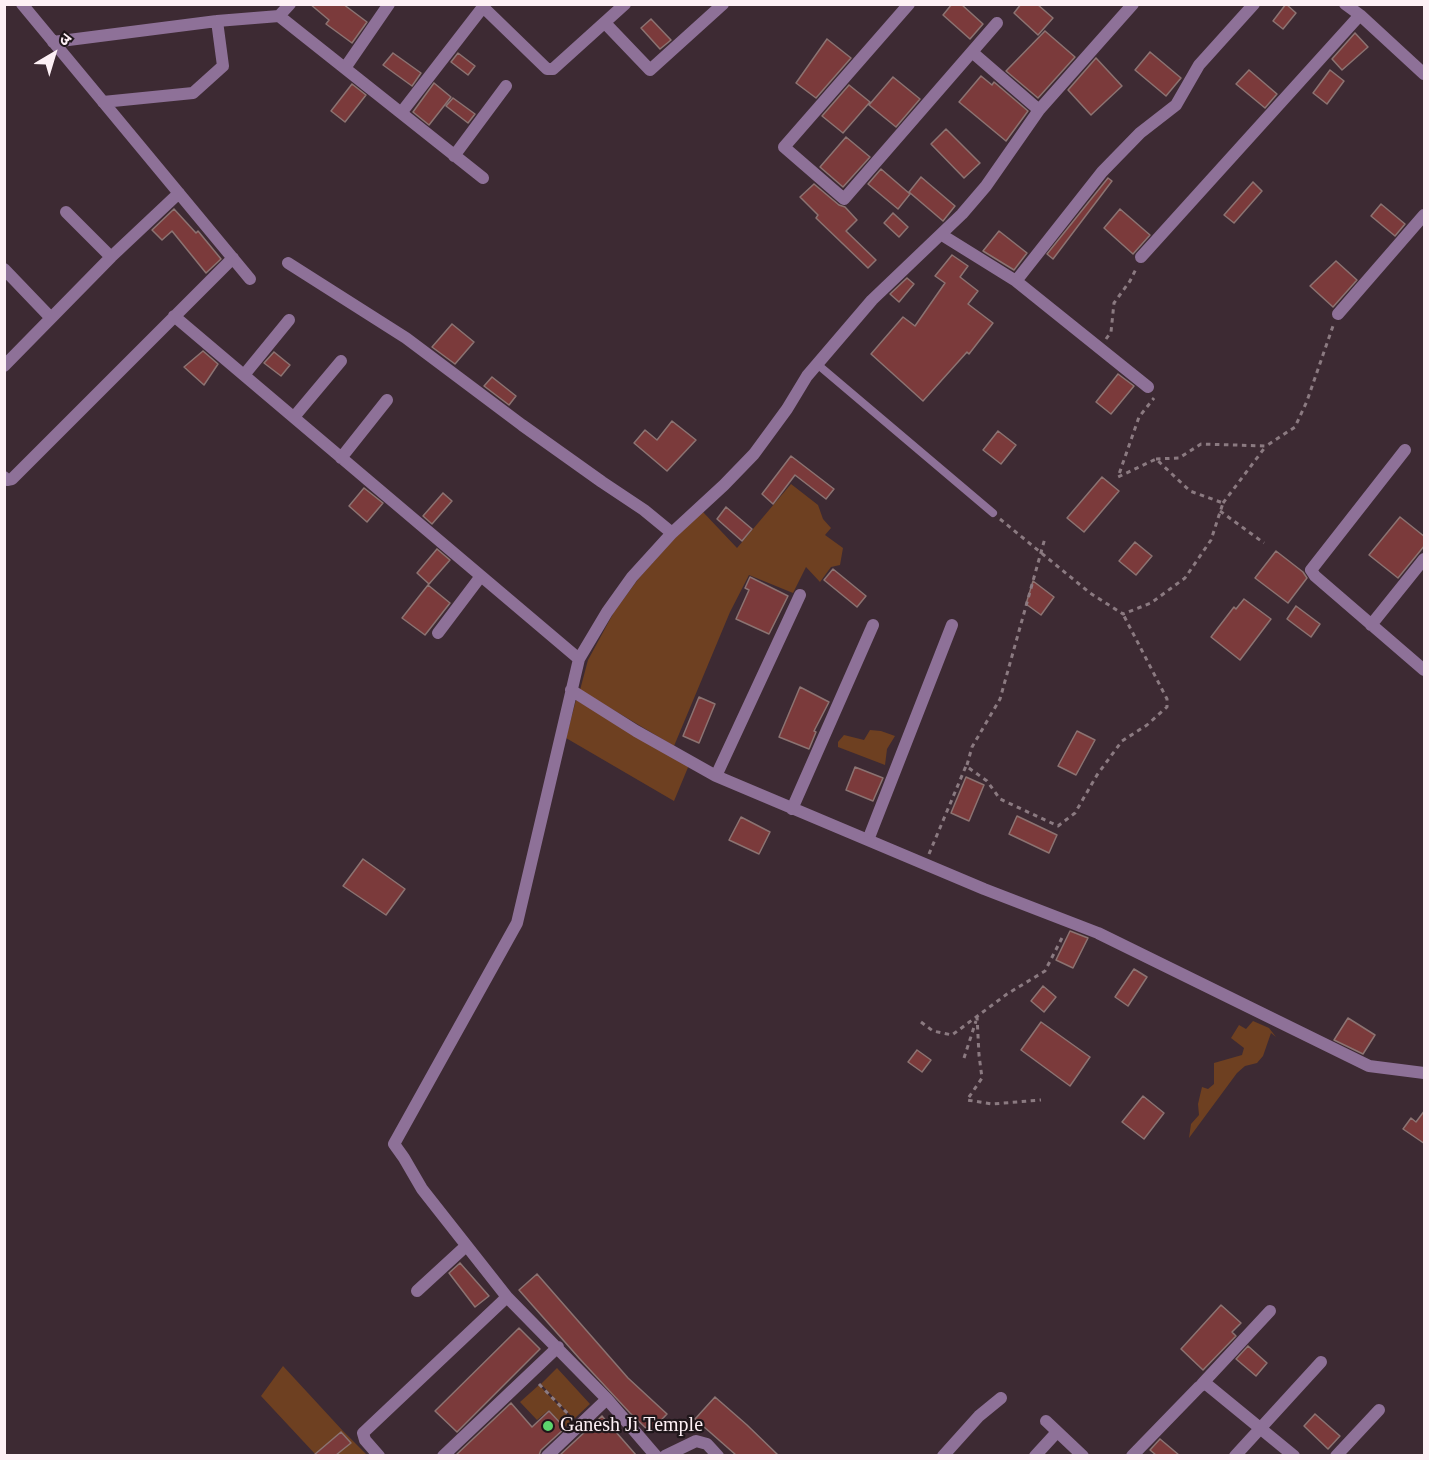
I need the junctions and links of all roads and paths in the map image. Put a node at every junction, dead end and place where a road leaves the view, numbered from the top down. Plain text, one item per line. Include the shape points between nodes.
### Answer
1 (21, 4) edge
2 (290, 4) edge
3 (389, 4) edge
4 (625, 4) edge
5 (723, 4) edge
6 (909, 4) edge
7 (1133, 4) edge
8 (1254, 4) edge
9 (1345, 4) edge
10 (1360, 15) junction
11 (279, 16) junction
12 (218, 21) junction
13 (605, 22) junction
14 (997, 23) dead end
15 (53, 42) junction
16 (972, 52) junction
17 (345, 68) junction
18 (1425, 74) edge
19 (506, 86) dead end
20 (103, 102) junction
21 (1039, 110) junction
22 (401, 113) junction
23 (454, 156) junction
24 (483, 178) dead end
25 (179, 193) junction
26 (66, 212) dead end
27 (1425, 215) edge
28 (942, 235) junction
29 (111, 257) junction
30 (1141, 257) joint
31 (232, 258) junction
32 (288, 263) dead end
33 (4, 269) edge
34 (250, 279) dead end
35 (1016, 281) junction
36 (1338, 314) joint
37 (174, 315) junction
38 (51, 318) junction
39 (289, 320) dead end
40 (1099, 348) junction
41 (341, 361) dead end
42 (817, 364) junction
43 (4, 366) edge
44 (244, 375) junction
45 (1148, 387) joint
46 (387, 400) dead end
47 (294, 417) junction
48 (1266, 446) junction
49 (1405, 450) dead end
50 (341, 458) junction
51 (1156, 459) junction
52 (4, 477) edge
53 (1223, 503) junction
54 (1220, 511) junction
55 (993, 513) joint
56 (672, 533) junction
57 (1045, 538) dead end
58 (1264, 543) dead end
59 (1040, 553) junction
60 (1425, 559) edge
61 (482, 576) junction
62 (800, 595) dead end
63 (1124, 614) junction
64 (873, 625) dead end
65 (952, 625) dead end
66 (1371, 625) junction
67 (438, 633) dead end
68 (579, 659) junction
69 (1425, 670) edge
70 (571, 690) junction
71 (966, 767) junction
72 (716, 776) junction
73 (792, 809) junction
74 (868, 840) junction
75 (925, 864) junction
76 (1070, 922) junction
77 (977, 1016) junction
78 (921, 1022) dead end
79 (964, 1058) dead end
80 (1425, 1073) edge
81 (1041, 1100) dead end
82 (466, 1246) junction
83 (417, 1291) dead end
84 (507, 1297) junction
85 (1270, 1311) dead end
86 (558, 1347) junction
87 (1321, 1362) dead end
88 (545, 1378) dead end
89 (539, 1384) junction
90 (1202, 1384) junction
91 (533, 1389) dead end
92 (1001, 1398) dead end
93 (607, 1399) junction
94 (1379, 1410) dead end
95 (573, 1420) dead end
96 (1046, 1421) dead end
97 (1260, 1427) junction
98 (1057, 1432) junction
99 (379, 1455) edge
100 (443, 1455) edge
101 (547, 1455) edge
102 (656, 1455) edge
103 (665, 1455) edge
104 (718, 1455) edge
105 (943, 1455) edge
106 (1035, 1455) edge
107 (1083, 1455) edge
108 (1132, 1455) edge
109 (1235, 1455) edge
110 (1294, 1455) edge
111 (1336, 1455) edge

1 - 15 street
2 - 11 street
3 - 17 street
4 - 13 street
5 - 13 street via 650,70
6 - 16 street via 784,147 844,199
7 - 21 street
8 - 35 street via 1199,65 1176,105 1140,133 1102,172
9 - 10 street
10 - 18 street
10 - 30 street
11 - 12 street
11 - 17 street
12 - 15 street
12 - 20 street via 223,66 193,93
13 - 22 street via 561,64 547,69 483,7
14 - 16 street
15 - 20 street
16 - 21 street
17 - 22 street
19 - 23 street
20 - 25 street
21 - 28 street via 986,186
22 - 23 street
23 - 24 street
25 - 29 street
25 - 31 street
26 - 29 street
27 - 36 street
28 - 35 street
28 - 42 street via 872,300
29 - 38 street
30 - 40 path via 1114,303 1111,332
31 - 34 street
31 - 37 street
32 - 56 street via 406,338
33 - 38 street
35 - 40 street
36 - 48 path via 1294,428
37 - 44 street
37 - 52 street via 12,479
38 - 43 street
39 - 44 street
40 - 45 street
41 - 47 street
42 - 55 lane
42 - 56 street via 754,454
44 - 47 street
45 - 51 path via 1157,394 1138,417 1118,477
46 - 50 street
47 - 50 street
48 - 51 path via 1201,444 1179,458
48 - 53 path
49 - 66 street via 1311,570
50 - 61 street
51 - 53 path via 1190,491
53 - 54 path
54 - 58 path
54 - 63 path via 1211,540 1185,578 1151,603
55 - 59 path
56 - 68 street via 626,586
57 - 59 path
59 - 63 path
59 - 71 path via 1000,699 972,747
60 - 66 street
61 - 67 street
61 - 68 street
62 - 72 street
63 - 71 path via 1167,699 1167,707 1122,741 1075,813 1058,826 1000,799 987,781
64 - 73 street
65 - 74 street
66 - 69 street
68 - 70 street
70 - 72 street
70 - 82 street via 517,923 394,1144 422,1189
71 - 75 path
72 - 73 street
73 - 74 street
74 - 75 street
75 - 76 street
76 - 77 path via 1046,971
76 - 80 street via 1369,1066
77 - 78 path via 952,1035 933,1031
77 - 79 path
77 - 81 path via 982,1078 967,1100 992,1104
82 - 83 street
82 - 84 street
84 - 86 street
84 - 99 street via 363,1433
85 - 90 street
86 - 93 street
86 - 100 street
87 - 97 street
88 - 89 path
89 - 91 path
89 - 95 path
90 - 97 street via 1209,1384
90 - 108 street
92 - 105 street
93 - 101 street
93 - 102 street
94 - 111 street
96 - 98 street
97 - 109 street
97 - 110 street
98 - 106 street
98 - 107 street
103 - 104 street via 696,1441 707,1444

